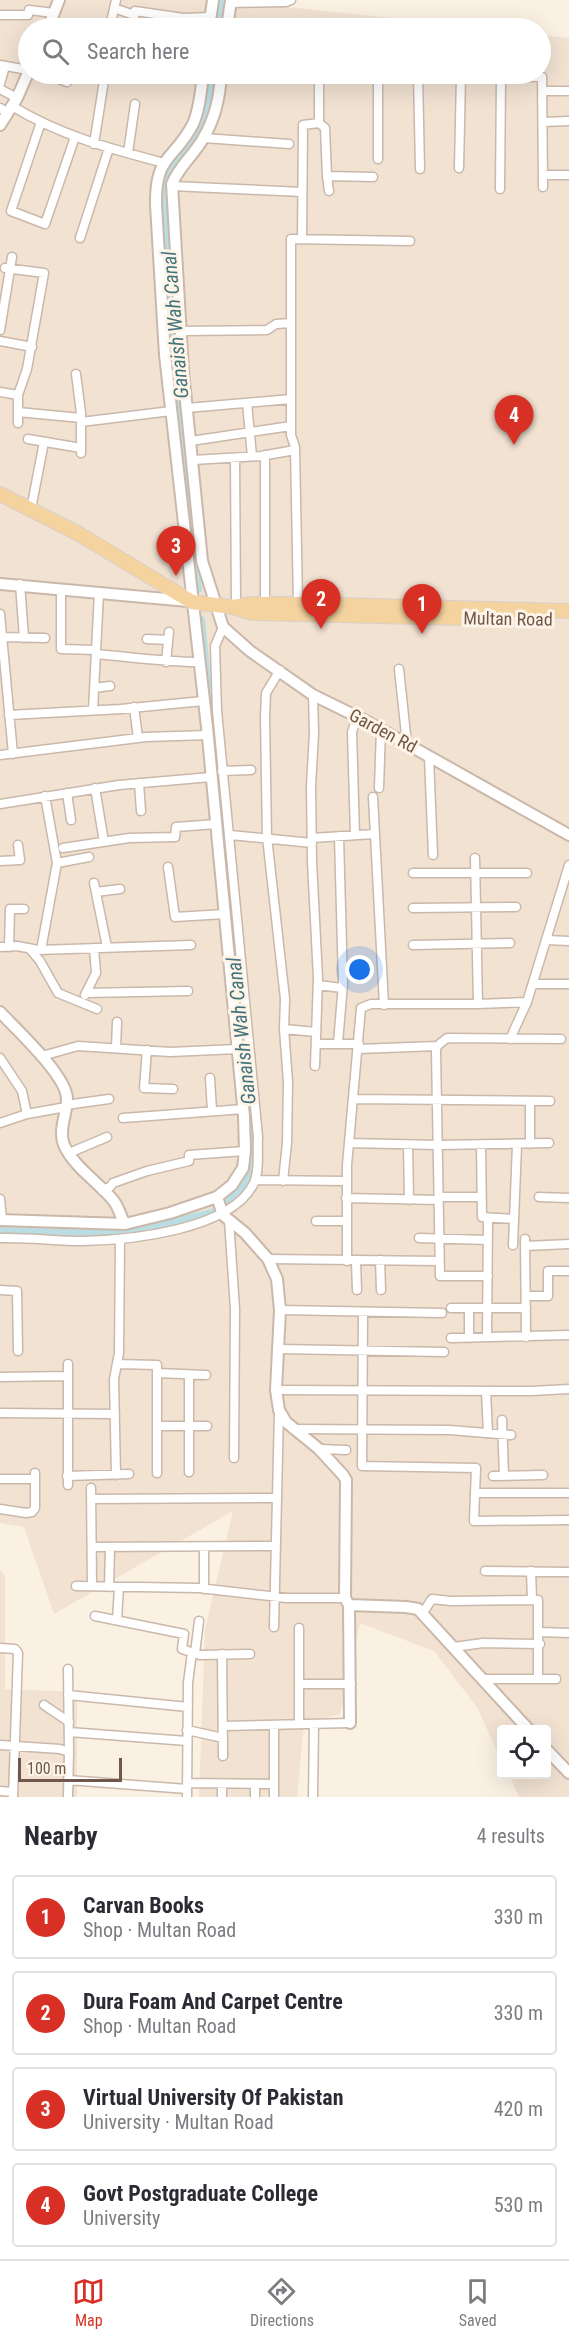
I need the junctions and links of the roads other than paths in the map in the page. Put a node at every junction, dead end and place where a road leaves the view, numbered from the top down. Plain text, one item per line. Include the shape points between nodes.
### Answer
1 (59, 0) edge
2 (213, 0) edge
3 (291, 0) edge
4 (230, 2) edge
5 (115, 4) edge
6 (54, 13) junction
7 (0, 15) edge
8 (134, 15) junction
9 (52, 18) edge
10 (134, 18) edge
11 (183, 18) edge
12 (211, 18) edge
13 (228, 18) edge
14 (3, 65) edge
15 (18, 69) edge
16 (21, 84) edge
17 (103, 84) edge
18 (202, 84) edge
19 (220, 84) edge
20 (320, 84) edge
21 (378, 84) edge
22 (416, 84) edge
23 (461, 84) edge
24 (501, 84) edge
25 (542, 84) edge
26 (0, 86) edge
27 (543, 91) junction
28 (569, 91) edge
29 (101, 95) junction
30 (111, 95) dead end
31 (135, 104) dead end
32 (9, 106) edge
33 (569, 121) edge
34 (41, 122) junction
35 (543, 122) junction
36 (319, 123) junction
37 (0, 125) edge
38 (75, 137) junction
39 (204, 138) junction
40 (94, 144) junction
41 (289, 144) dead end
42 (109, 148) junction
43 (128, 153) junction
44 (179, 156) junction
45 (378, 159) dead end
46 (164, 163) junction
47 (459, 168) dead end
48 (420, 169) dead end
49 (543, 175) junction
50 (569, 175) edge
51 (327, 177) junction
52 (373, 177) dead end
53 (172, 186) junction
54 (543, 187) dead end
55 (500, 189) dead end
56 (329, 191) dead end
57 (302, 192) junction
58 (80, 238) dead end
59 (302, 239) junction
60 (410, 241) dead end
61 (12, 257) dead end
62 (6, 272) edge
63 (291, 323) junction
64 (0, 330) edge
65 (181, 331) junction
66 (0, 341) edge
67 (32, 347) junction
68 (76, 374) dead end
69 (0, 392) edge
70 (18, 395) junction
71 (291, 399) junction
72 (247, 403) junction
73 (187, 408) junction
74 (171, 411) junction
75 (18, 412) junction
76 (81, 420) junction
77 (18, 423) dead end
78 (291, 426) junction
79 (250, 432) junction
80 (28, 439) dead end
81 (191, 441) junction
82 (44, 442) junction
83 (295, 450) junction
84 (265, 455) junction
85 (252, 456) junction
86 (235, 458) junction
87 (193, 460) junction
88 (0, 494) edge
89 (31, 509) junction
90 (0, 584) edge
91 (20, 584) junction
92 (61, 589) junction
93 (99, 593) junction
94 (192, 602) junction
95 (265, 604) junction
96 (298, 604) junction
97 (215, 606) junction
98 (234, 607) junction
99 (569, 611) edge
100 (0, 614) edge
101 (569, 621) edge
102 (223, 627) junction
103 (3, 637) junction
104 (24, 638) junction
105 (45, 638) dead end
106 (147, 639) dead end
107 (96, 652) junction
108 (166, 662) junction
109 (199, 662) junction
110 (2, 663) edge
111 (399, 669) dead end
112 (280, 670) junction
113 (110, 686) dead end
114 (3, 687) edge
115 (94, 688) junction
116 (313, 695) junction
117 (203, 701) junction
118 (134, 707) junction
119 (93, 710) junction
120 (9, 715) junction
121 (357, 717) junction
122 (381, 729) junction
123 (207, 735) junction
124 (138, 738) junction
125 (407, 744) junction
126 (13, 754) junction
127 (0, 755) edge
128 (429, 757) junction
129 (251, 770) dead end
130 (222, 771) junction
131 (211, 777) junction
132 (140, 783) junction
133 (95, 788) junction
134 (379, 788) dead end
135 (67, 792) junction
136 (45, 796) junction
137 (373, 797) dead end
138 (0, 804) edge
139 (141, 811) dead end
140 (71, 820) dead end
141 (216, 824) junction
142 (374, 834) junction
143 (230, 835) junction
144 (355, 835) junction
145 (569, 835) edge
146 (339, 836) junction
147 (267, 837) junction
148 (312, 840) junction
149 (104, 842) junction
150 (18, 845) dead end
151 (74, 846) junction
152 (63, 848) dead end
153 (433, 855) dead end
154 (89, 857) dead end
155 (475, 858) dead end
156 (78, 859) junction
157 (0, 861) edge
158 (57, 863) junction
159 (569, 865) edge
160 (168, 867) dead end
161 (412, 873) dead end
162 (475, 873) junction
163 (527, 873) dead end
164 (120, 889) dead end
165 (476, 907) junction
166 (516, 907) dead end
167 (412, 908) dead end
168 (24, 909) dead end
169 (225, 914) junction
170 (547, 940) junction
171 (569, 941) edge
172 (510, 943) dead end
173 (477, 944) junction
174 (191, 945) dead end
175 (413, 945) dead end
176 (5, 947) edge
177 (107, 947) junction
178 (28, 948) junction
179 (94, 948) junction
180 (41, 950) junction
181 (533, 984) junction
182 (569, 984) edge
183 (318, 985) junction
184 (342, 988) junction
185 (188, 991) dead end
186 (86, 993) junction
187 (527, 1002) junction
188 (80, 1003) junction
189 (384, 1005) junction
190 (478, 1005) junction
191 (97, 1009) dead end
192 (0, 1012) edge
193 (117, 1022) dead end
194 (284, 1029) junction
195 (316, 1032) junction
196 (510, 1039) junction
197 (561, 1039) dead end
198 (338, 1043) junction
199 (316, 1044) junction
200 (358, 1046) junction
201 (437, 1046) junction
202 (116, 1048) junction
203 (238, 1049) junction
204 (147, 1050) junction
205 (42, 1056) junction
206 (0, 1059) edge
207 (315, 1066) dead end
208 (210, 1078) dead end
209 (173, 1089) dead end
210 (109, 1099) dead end
211 (353, 1099) junction
212 (437, 1101) junction
213 (530, 1101) junction
214 (550, 1101) dead end
215 (66, 1106) junction
216 (244, 1109) junction
217 (212, 1111) junction
218 (27, 1114) junction
219 (123, 1119) dead end
220 (0, 1123) edge
221 (107, 1137) dead end
222 (349, 1143) junction
223 (549, 1143) dead end
224 (408, 1144) junction
225 (530, 1144) junction
226 (438, 1145) junction
227 (481, 1145) junction
228 (517, 1145) junction
229 (245, 1151) junction
230 (69, 1153) junction
231 (256, 1180) junction
232 (283, 1181) junction
233 (347, 1181) junction
234 (102, 1190) junction
235 (217, 1197) junction
236 (481, 1197) junction
237 (539, 1197) dead end
238 (346, 1198) junction
239 (569, 1198) edge
240 (0, 1199) edge
241 (439, 1199) junction
242 (409, 1200) junction
243 (224, 1215) junction
244 (488, 1218) junction
245 (514, 1219) junction
246 (1, 1220) edge
247 (316, 1221) dead end
248 (346, 1221) junction
249 (125, 1224) junction
250 (0, 1238) edge
251 (419, 1238) dead end
252 (439, 1239) junction
253 (488, 1239) junction
254 (120, 1240) junction
255 (525, 1243) junction
256 (569, 1244) edge
257 (268, 1259) junction
258 (380, 1260) junction
259 (352, 1261) junction
260 (440, 1261) junction
261 (569, 1271) edge
262 (488, 1276) junction
263 (0, 1290) edge
264 (357, 1290) dead end
265 (381, 1290) dead end
266 (18, 1294) junction
267 (29, 1294) dead end
268 (526, 1296) junction
269 (452, 1308) dead end
270 (469, 1308) junction
271 (488, 1308) junction
272 (526, 1308) junction
273 (280, 1310) junction
274 (363, 1312) junction
275 (442, 1313) dead end
276 (569, 1335) edge
277 (487, 1337) junction
278 (526, 1337) junction
279 (451, 1338) dead end
280 (469, 1338) junction
281 (279, 1349) junction
282 (18, 1351) dead end
283 (363, 1352) junction
284 (444, 1352) dead end
285 (68, 1364) dead end
286 (117, 1364) junction
287 (157, 1373) junction
288 (189, 1375) junction
289 (68, 1376) junction
290 (206, 1376) dead end
291 (0, 1377) edge
292 (569, 1389) edge
293 (276, 1390) junction
294 (363, 1390) junction
295 (486, 1391) junction
296 (279, 1410) junction
297 (0, 1413) edge
298 (68, 1414) junction
299 (115, 1414) junction
300 (502, 1420) dead end
301 (157, 1426) junction
302 (189, 1426) junction
303 (207, 1426) dead end
304 (293, 1429) junction
305 (362, 1429) junction
306 (488, 1433) junction
307 (507, 1434) junction
308 (319, 1449) junction
309 (346, 1450) dead end
310 (234, 1458) dead end
311 (189, 1472) dead end
312 (157, 1473) dead end
313 (116, 1474) junction
314 (129, 1474) dead end
315 (543, 1475) dead end
316 (493, 1476) dead end
317 (504, 1476) junction
318 (0, 1479) edge
319 (91, 1488) dead end
320 (475, 1493) junction
321 (569, 1493) edge
322 (276, 1498) junction
323 (91, 1499) junction
324 (0, 1509) edge
325 (569, 1520) edge
326 (275, 1546) junction
327 (92, 1547) junction
328 (110, 1547) junction
329 (204, 1547) junction
330 (569, 1564) edge
331 (485, 1571) dead end
332 (531, 1571) junction
333 (569, 1572) edge
334 (76, 1586) dead end
335 (92, 1586) junction
336 (114, 1587) junction
337 (204, 1589) junction
338 (275, 1597) junction
339 (532, 1600) junction
340 (347, 1601) junction
341 (422, 1614) junction
342 (94, 1616) dead end
343 (117, 1620) junction
344 (199, 1621) dead end
345 (274, 1626) dead end
346 (299, 1628) dead end
347 (540, 1632) junction
348 (569, 1633) edge
349 (540, 1644) junction
350 (454, 1647) junction
351 (0, 1648) edge
352 (194, 1653) junction
353 (222, 1654) junction
354 (250, 1654) dead end
355 (68, 1669) dead end
356 (538, 1678) junction
357 (483, 1679) junction
358 (556, 1680) dead end
359 (299, 1684) junction
360 (351, 1684) junction
361 (69, 1695) junction
362 (44, 1706) dead end
363 (188, 1707) junction
364 (350, 1723) joint
365 (298, 1724) junction
366 (314, 1724) junction
367 (274, 1725) junction
368 (524, 1725) edge
369 (223, 1726) junction
370 (69, 1727) junction
371 (187, 1731) junction
372 (223, 1738) junction
373 (187, 1741) junction
374 (0, 1745) edge
375 (16, 1746) junction
376 (69, 1752) junction
377 (551, 1754) edge
378 (223, 1756) dead end
379 (569, 1773) edge
380 (68, 1780) junction
381 (222, 1784) junction
382 (255, 1784) junction
383 (274, 1784) junction
384 (166, 1788) junction
385 (187, 1790) edge
386 (0, 1791) edge
387 (13, 1794) edge
388 (68, 1797) edge
389 (161, 1797) edge
390 (222, 1797) edge
391 (255, 1797) edge
392 (274, 1797) edge
393 (313, 1797) edge

1 - 6 street
2 - 12 street
3 - 4 street
4 - 13 street
5 - 8 street
6 - 7 street via 29,10 28,15
6 - 9 street
8 - 10 street
8 - 11 street via 135,11
14 - 15 street
14 - 26 street
16 - 32 street
17 - 29 street
18 - 44 street via 193,124
19 - 39 street
20 - 36 street
21 - 45 street
22 - 48 street
23 - 47 street
24 - 55 street
25 - 27 street
26 - 32 street
27 - 28 street
27 - 35 street
29 - 30 street
29 - 40 street
31 - 43 street
32 - 34 street
32 - 37 street
33 - 35 street
34 - 38 street
34 - 38 street via 11,211 45,224
35 - 49 street
36 - 51 street via 325,128
36 - 57 street via 303,125
38 - 40 street
39 - 41 street
39 - 44 street
40 - 42 street
42 - 43 street
42 - 58 street
43 - 46 street
44 - 46 street
44 - 53 street
46 - 74 street via 156,192
49 - 50 street
49 - 54 street
51 - 52 street
51 - 56 street
53 - 57 street
53 - 65 street, Garden Rd
57 - 59 street
59 - 60 street
59 - 63 street via 291,238
61 - 62 street
62 - 64 street
62 - 67 street via 44,273
63 - 65 street via 276,324 267,330
63 - 71 street
65 - 73 street, Garden Rd
66 - 67 street
67 - 70 street
68 - 76 street
69 - 70 street
70 - 75 street
71 - 72 street
71 - 78 street
72 - 73 street
72 - 79 street
73 - 81 street, Garden Rd
74 - 76 street
74 - 94 street
75 - 76 street
75 - 77 street
76 - 82 street via 81,450
78 - 79 street
78 - 83 street
79 - 81 street
79 - 85 street
80 - 82 street
81 - 87 street, Garden Rd
82 - 89 street
83 - 84 street
83 - 96 street
84 - 85 street
84 - 95 street
85 - 86 street
86 - 87 street
86 - 98 street
87 - 97 street, Garden Rd via 202,561
88 - 89 main road, Multan Road
89 - 94 main road, Multan Road
90 - 91 street
91 - 92 street
91 - 104 street
92 - 93 street
92 - 107 street via 61,649
93 - 94 street
93 - 107 street
94 - 97 main road, Multan Road
94 - 109 street
95 - 96 main road, Multan Road
95 - 98 main road, Multan Road
96 - 99 main road, Multan Road
97 - 98 main road, Multan Road
97 - 102 street, Garden Rd
98 - 101 main road, Multan Road via 253,614
100 - 103 street
102 - 112 street, Garden Rd
102 - 130 street via 215,646
103 - 104 street
103 - 110 street
104 - 105 street
106 - 108 street via 168,636
107 - 108 street
107 - 115 street
108 - 109 street
109 - 117 street
110 - 114 street
111 - 125 street
112 - 116 street, Garden Rd
112 - 147 street via 266,693
113 - 115 street
114 - 120 street
115 - 119 street
116 - 121 street, Garden Rd
116 - 148 street
117 - 118 street
117 - 123 street
118 - 119 street
118 - 124 street
119 - 120 street
120 - 126 street
121 - 122 street, Garden Rd
121 - 144 street via 352,732
122 - 125 street, Garden Rd
122 - 134 street
123 - 124 street
123 - 131 street
124 - 126 street
125 - 128 street, Garden Rd
126 - 127 street
128 - 145 street, Garden Rd
128 - 153 street
129 - 130 street
130 - 143 street
131 - 132 street
131 - 141 street
132 - 133 street
132 - 139 street
133 - 135 street
133 - 149 street
135 - 136 street
135 - 140 street
136 - 138 street
136 - 158 street
137 - 142 street
141 - 149 street via 176,827 175,837
141 - 169 street
142 - 144 street
142 - 189 street
143 - 147 street
143 - 231 street via 258,1137
144 - 146 street
146 - 148 street
146 - 184 street
147 - 148 street
147 - 194 street via 285,999
148 - 183 street
149 - 151 street
150 - 157 street via 20,860
151 - 152 street
151 - 156 street
154 - 156 street
155 - 162 street
156 - 158 street
158 - 180 street
159 - 170 street
160 - 169 street via 175,917
161 - 162 street
162 - 163 street
162 - 165 street
164 - 177 street via 95,887
165 - 166 street
165 - 167 street
165 - 173 street
168 - 176 street via 10,909
169 - 203 street
170 - 171 street
170 - 181 street
172 - 173 street
173 - 175 street
173 - 190 street
174 - 177 street
176 - 178 street
177 - 179 street
178 - 180 street
178 - 188 street via 58,993
179 - 180 street
179 - 186 street via 96,973
181 - 182 street
181 - 187 street
183 - 184 street
183 - 195 street
184 - 198 street
185 - 186 street
186 - 188 street
187 - 190 street
187 - 196 street
188 - 191 street
189 - 190 street
189 - 200 street via 361,1008
192 - 205 street
193 - 202 street
194 - 195 street
194 - 232 street via 288,1082
195 - 199 street
196 - 197 street
196 - 201 street via 447,1038
198 - 199 street
198 - 200 street
199 - 207 street
200 - 201 street
200 - 211 street
201 - 212 street
202 - 204 street
202 - 205 street via 78,1046
203 - 204 street
203 - 216 street
204 - 209 street via 144,1088
205 - 215 street via 66,1089
206 - 218 street via 22,1091
208 - 217 street
210 - 215 street
211 - 212 street
211 - 222 street
212 - 213 street
212 - 226 street
213 - 214 street
213 - 225 street
215 - 218 street
215 - 230 street via 62,1138
216 - 217 street
216 - 229 street
217 - 219 street
218 - 220 street
221 - 230 street
222 - 224 street
222 - 233 street
223 - 225 street
224 - 226 street
224 - 242 street
225 - 228 street
226 - 227 street
226 - 241 street
227 - 228 street
227 - 236 street
228 - 245 street
229 - 234 street via 189,1155 189,1161 147,1171
229 - 235 street via 239,1177
230 - 234 street
231 - 232 street
231 - 243 street
232 - 233 street
233 - 238 street
234 - 249 street via 114,1201
235 - 243 street
235 - 249 street
236 - 241 street
236 - 244 street via 482,1217
237 - 239 street
238 - 242 street
238 - 248 street
240 - 246 street
241 - 242 street
241 - 252 street
243 - 254 street via 168,1232
243 - 257 street
243 - 310 street via 235,1309
244 - 245 street
244 - 253 street
245 - 255 street via 513,1241
246 - 249 street
247 - 248 street
248 - 259 street
250 - 254 street
251 - 252 street
252 - 253 street
252 - 260 street
253 - 262 street
254 - 286 street
255 - 256 street
255 - 268 street
257 - 259 street
257 - 273 street via 277,1279
258 - 259 street
258 - 260 street
258 - 265 street
259 - 264 street
260 - 262 street via 440,1276
261 - 268 street via 548,1271 548,1296
262 - 271 street
263 - 266 street
266 - 267 street
266 - 282 street
268 - 272 street
269 - 270 street
270 - 271 street
270 - 280 street
271 - 272 street
271 - 277 street
272 - 278 street
273 - 274 street
273 - 281 street
274 - 275 street
274 - 283 street
276 - 278 street
277 - 278 street
277 - 280 street
279 - 280 street
281 - 283 street
281 - 293 street
283 - 284 street
283 - 294 street
285 - 289 street
286 - 287 street via 157,1365
286 - 299 street
287 - 288 street
287 - 301 street
288 - 290 street
288 - 302 street
289 - 291 street
289 - 298 street
292 - 295 street
293 - 294 street
293 - 296 street
294 - 295 street
294 - 305 street
295 - 306 street
296 - 304 street
296 - 322 street
297 - 298 street
298 - 299 street
298 - 313 street via 68,1480
299 - 313 street
300 - 307 street
301 - 302 street
301 - 312 street
302 - 303 street
302 - 311 street
304 - 305 street
304 - 308 street
305 - 306 street
305 - 320 street via 362,1466 476,1468
306 - 307 street
307 - 317 street
308 - 309 street
308 - 340 street via 346,1480
313 - 314 street
315 - 317 street
316 - 317 street
318 - 324 street via 35,1476 32,1512
319 - 323 street
320 - 321 street
320 - 325 street via 474,1521
322 - 323 street
322 - 326 street
323 - 327 street
326 - 329 street
326 - 338 street
327 - 328 street
327 - 335 street
328 - 329 street
328 - 336 street
329 - 337 street
330 - 333 street
331 - 332 street
332 - 333 street
332 - 339 street
334 - 335 street
335 - 336 street
336 - 337 street
336 - 343 street
337 - 338 street
338 - 340 street
338 - 345 street
339 - 341 street via 432,1599
339 - 347 street via 538,1600
340 - 341 street via 418,1609
340 - 360 street
341 - 350 street
342 - 343 street
343 - 352 street via 184,1634 182,1649
344 - 352 street
346 - 359 street
347 - 348 street
347 - 349 street
349 - 350 street
349 - 356 street
350 - 357 street
351 - 375 street via 15,1649 18,1653
352 - 353 street
352 - 363 street
353 - 354 street
353 - 369 street
355 - 361 street
356 - 357 street
356 - 358 street
357 - 368 street
359 - 360 street
359 - 365 street
360 - 364 street
361 - 363 street
361 - 370 street
362 - 370 street
363 - 371 street
364 - 366 street
365 - 366 street
365 - 367 street
366 - 393 street
367 - 369 street
367 - 383 street
369 - 372 street
370 - 373 street
370 - 376 street
371 - 372 street
371 - 373 street
372 - 378 street
373 - 385 street
374 - 375 street
375 - 376 street
375 - 387 street
376 - 380 street
377 - 379 street
380 - 384 street
380 - 388 street
381 - 382 street
381 - 385 street
381 - 390 street
382 - 383 street
382 - 391 street
383 - 392 street
384 - 385 street
384 - 389 street
386 - 387 street

